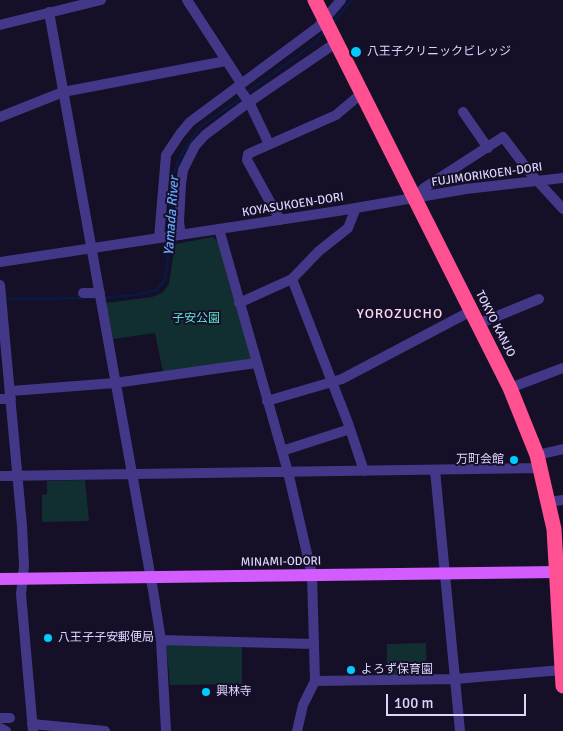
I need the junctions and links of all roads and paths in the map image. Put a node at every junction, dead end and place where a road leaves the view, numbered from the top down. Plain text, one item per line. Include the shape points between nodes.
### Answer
1 (101, 0) edge
2 (187, 0) edge
3 (315, 0) edge
4 (341, 0) edge
5 (49, 12) junction
6 (0, 25) edge
7 (330, 30) junction
8 (226, 61) junction
9 (240, 86) junction
10 (63, 92) junction
11 (362, 93) junction
12 (248, 100) junction
13 (463, 112) dead end
14 (0, 117) edge
15 (269, 144) junction
16 (488, 148) junction
17 (563, 178) edge
18 (537, 180) junction
19 (414, 198) junction
20 (356, 208) junction
21 (563, 209) edge
22 (280, 220) junction
23 (219, 229) junction
24 (178, 235) junction
25 (161, 238) junction
26 (91, 249) junction
27 (0, 262) edge
28 (292, 279) junction
29 (1, 293) edge
30 (83, 293) dead end
31 (101, 297) junction
32 (539, 299) dead end
33 (239, 303) junction
34 (475, 318) junction
35 (256, 362) junction
36 (563, 368) edge
37 (332, 382) junction
38 (115, 383) junction
39 (510, 388) junction
40 (7, 396) edge
41 (267, 401) junction
42 (350, 429) junction
43 (563, 449) edge
44 (282, 451) junction
45 (539, 462) junction
46 (435, 470) junction
47 (364, 471) junction
48 (288, 472) junction
49 (131, 474) junction
50 (17, 475) junction
51 (0, 476) edge
52 (556, 501) edge
53 (560, 572) edge
54 (445, 574) junction
55 (312, 575) junction
56 (150, 577) junction
57 (0, 579) edge
58 (23, 579) junction
59 (161, 640) junction
60 (314, 644) junction
61 (562, 670) edge
62 (455, 680) junction
63 (315, 681) junction
64 (563, 686) edge
65 (0, 728) edge
66 (32, 729) edge
67 (6, 731) edge
68 (105, 731) edge
69 (166, 731) edge
70 (297, 731) edge
71 (460, 731) edge

1 - 5 street
2 - 8 street
3 - 7 highway, TOKYO KANJO
4 - 7 street
5 - 6 street
5 - 10 street
7 - 9 street via 288,51
7 - 11 highway, TOKYO KANJO
7 - 12 street
8 - 9 street
8 - 10 street
9 - 12 street
9 - 25 street via 190,122 166,155
10 - 14 street
10 - 26 street
11 - 15 street via 336,115
11 - 19 highway, TOKYO KANJO
12 - 15 street
12 - 24 street via 205,135 189,156 181,184
13 - 16 street
15 - 22 street via 248,154 247,160
16 - 18 street via 503,137
16 - 19 street via 424,188
17 - 18 street, FUJIMORIKOEN-DORI
18 - 19 street, FUJIMORIKOEN-DORI
18 - 21 street
19 - 20 street, KOYASUKOEN-DORI
19 - 34 highway, TOKYO KANJO
20 - 22 street, KOYASUKOEN-DORI
20 - 28 street via 348,228
22 - 23 street, KOYASUKOEN-DORI
23 - 24 street, KOYASUKOEN-DORI
23 - 33 street
24 - 25 street, KOYASUKOEN-DORI
25 - 26 street
26 - 27 street
26 - 31 street
28 - 33 street
28 - 37 street
29 - 40 street
30 - 31 street
31 - 38 street
32 - 34 street
33 - 35 street
34 - 37 street
34 - 39 highway, TOKYO KANJO
35 - 38 street
35 - 41 street
36 - 39 street
37 - 41 street
37 - 42 street
38 - 40 street
38 - 49 street
39 - 45 highway, TOKYO KANJO
40 - 50 street
41 - 44 street
42 - 44 street
42 - 47 street
43 - 45 street
44 - 48 street
45 - 46 street
45 - 52 highway, TOKYO KANJO
46 - 47 street
46 - 54 street
47 - 48 street
48 - 49 street
48 - 55 street
49 - 50 street
49 - 56 street
50 - 51 street
50 - 58 street
52 - 53 highway, TOKYO KANJO via 554,528
53 - 54 main road, MINAMI-ODORI
53 - 61 highway, TOKYO KANJO
54 - 55 main road, MINAMI-ODORI
54 - 62 street
55 - 56 main road, MINAMI-ODORI
55 - 60 street
56 - 58 main road, MINAMI-ODORI
56 - 59 street
57 - 58 main road, MINAMI-ODORI
58 - 66 street via 21,594
59 - 60 street
59 - 69 street
60 - 63 street
61 - 62 street
61 - 64 highway, TOKYO KANJO
62 - 63 street
62 - 71 street
63 - 70 street via 303,705
65 - 67 street
66 - 68 street

